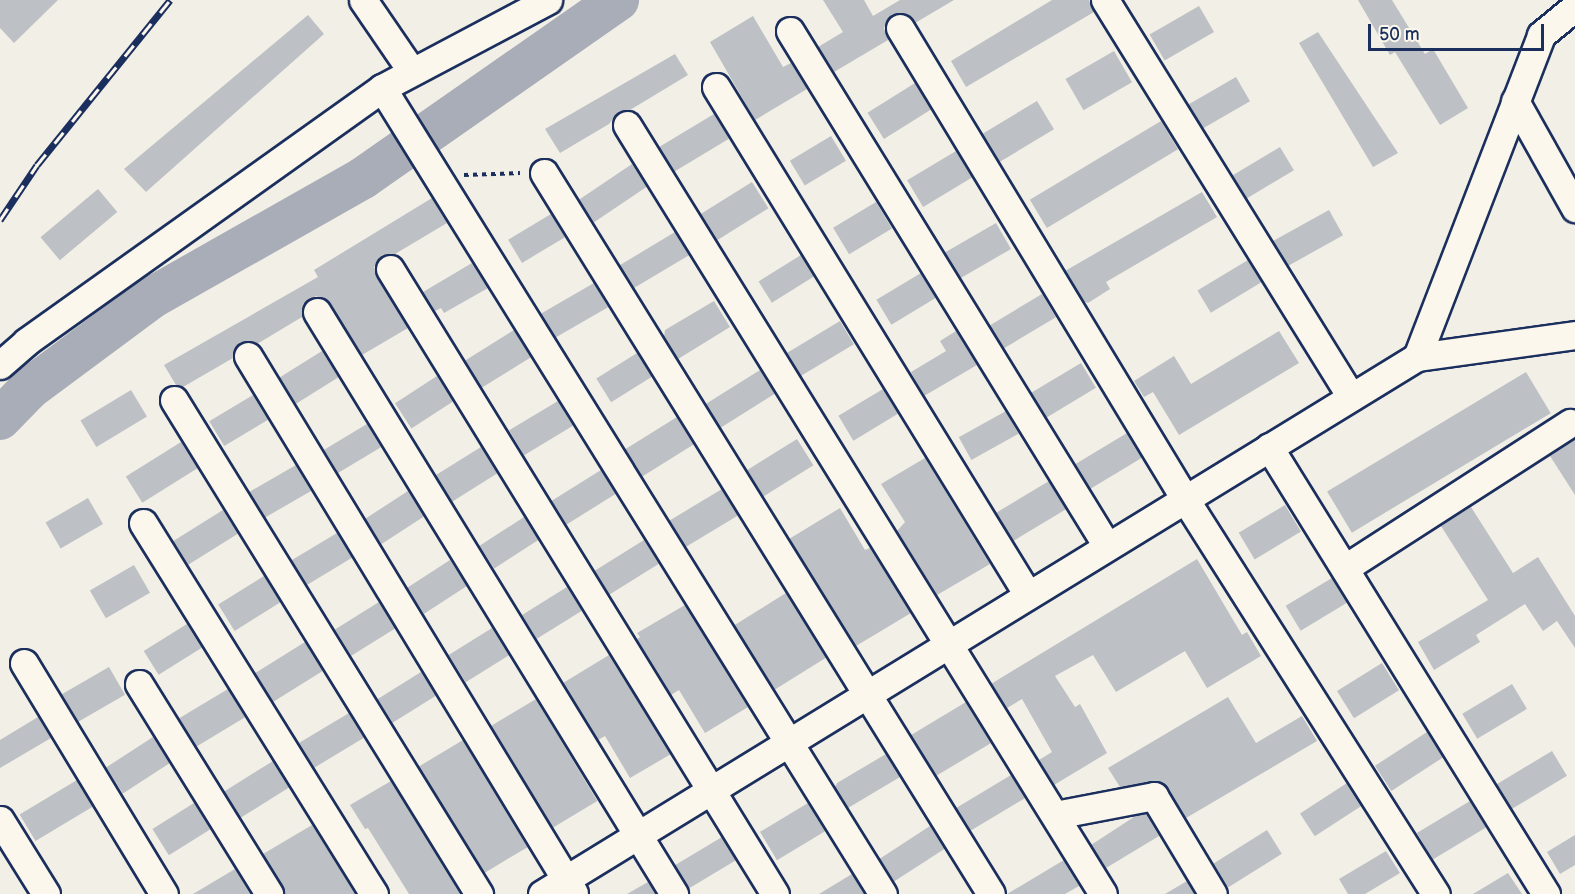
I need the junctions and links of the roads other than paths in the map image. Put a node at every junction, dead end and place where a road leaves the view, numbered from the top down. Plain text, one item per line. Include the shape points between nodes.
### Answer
1 (363, 0) edge
2 (548, 0) edge
3 (1105, 0) edge
4 (1575, 7) edge
5 (900, 28) dead end
6 (790, 31) dead end
7 (411, 70) junction
8 (716, 87) dead end
9 (382, 88) junction
10 (1515, 101) junction
11 (627, 124) dead end
12 (544, 173) road end
13 (1575, 208) edge
14 (390, 269) dead end
15 (317, 312) dead end
16 (1572, 341) edge
17 (248, 356) dead end
18 (1418, 357) junction
19 (0, 365) edge
20 (1351, 398) junction
21 (174, 400) dead end
22 (1570, 423) dead end
23 (1269, 447) junction
24 (1185, 499) junction
25 (143, 523) dead end
26 (1107, 546) junction
27 (1345, 568) junction
28 (1028, 595) junction
29 (950, 642) junction
30 (24, 663) dead end
31 (139, 684) dead end
32 (868, 693) junction
33 (789, 741) junction
34 (711, 789) junction
35 (1055, 815) junction
36 (0, 820) edge
37 (638, 834) junction
38 (570, 887) edge
39 (46, 894) edge
40 (164, 894) edge
41 (269, 894) edge
42 (374, 894) edge
43 (479, 894) edge
44 (542, 894) edge
45 (674, 894) edge
46 (775, 894) edge
47 (883, 894) edge
48 (992, 894) edge
49 (1103, 894) edge
50 (1213, 894) edge
51 (1436, 894) edge
52 (1546, 894) edge

1 - 7 street
2 - 7 street
3 - 20 street
4 - 10 street via 1541,34
5 - 24 street
6 - 26 street
7 - 9 street
8 - 28 street
9 - 19 street via 26,342
9 - 33 street
10 - 13 street
10 - 18 street
11 - 29 street
12 - 32 street
14 - 34 street
15 - 37 street
16 - 18 street
17 - 38 street
18 - 20 street
20 - 23 street
21 - 43 street
22 - 27 street
23 - 24 street
23 - 27 street
24 - 26 street
24 - 51 street
25 - 42 street
26 - 28 street
27 - 52 street
28 - 29 street
29 - 32 street
29 - 35 street
30 - 40 street
31 - 41 street
32 - 33 street
32 - 48 street
33 - 34 street
33 - 47 street
34 - 37 street
34 - 46 street
35 - 49 street
35 - 50 street via 1154,796
36 - 39 street
37 - 38 street
37 - 45 street
38 - 44 street

